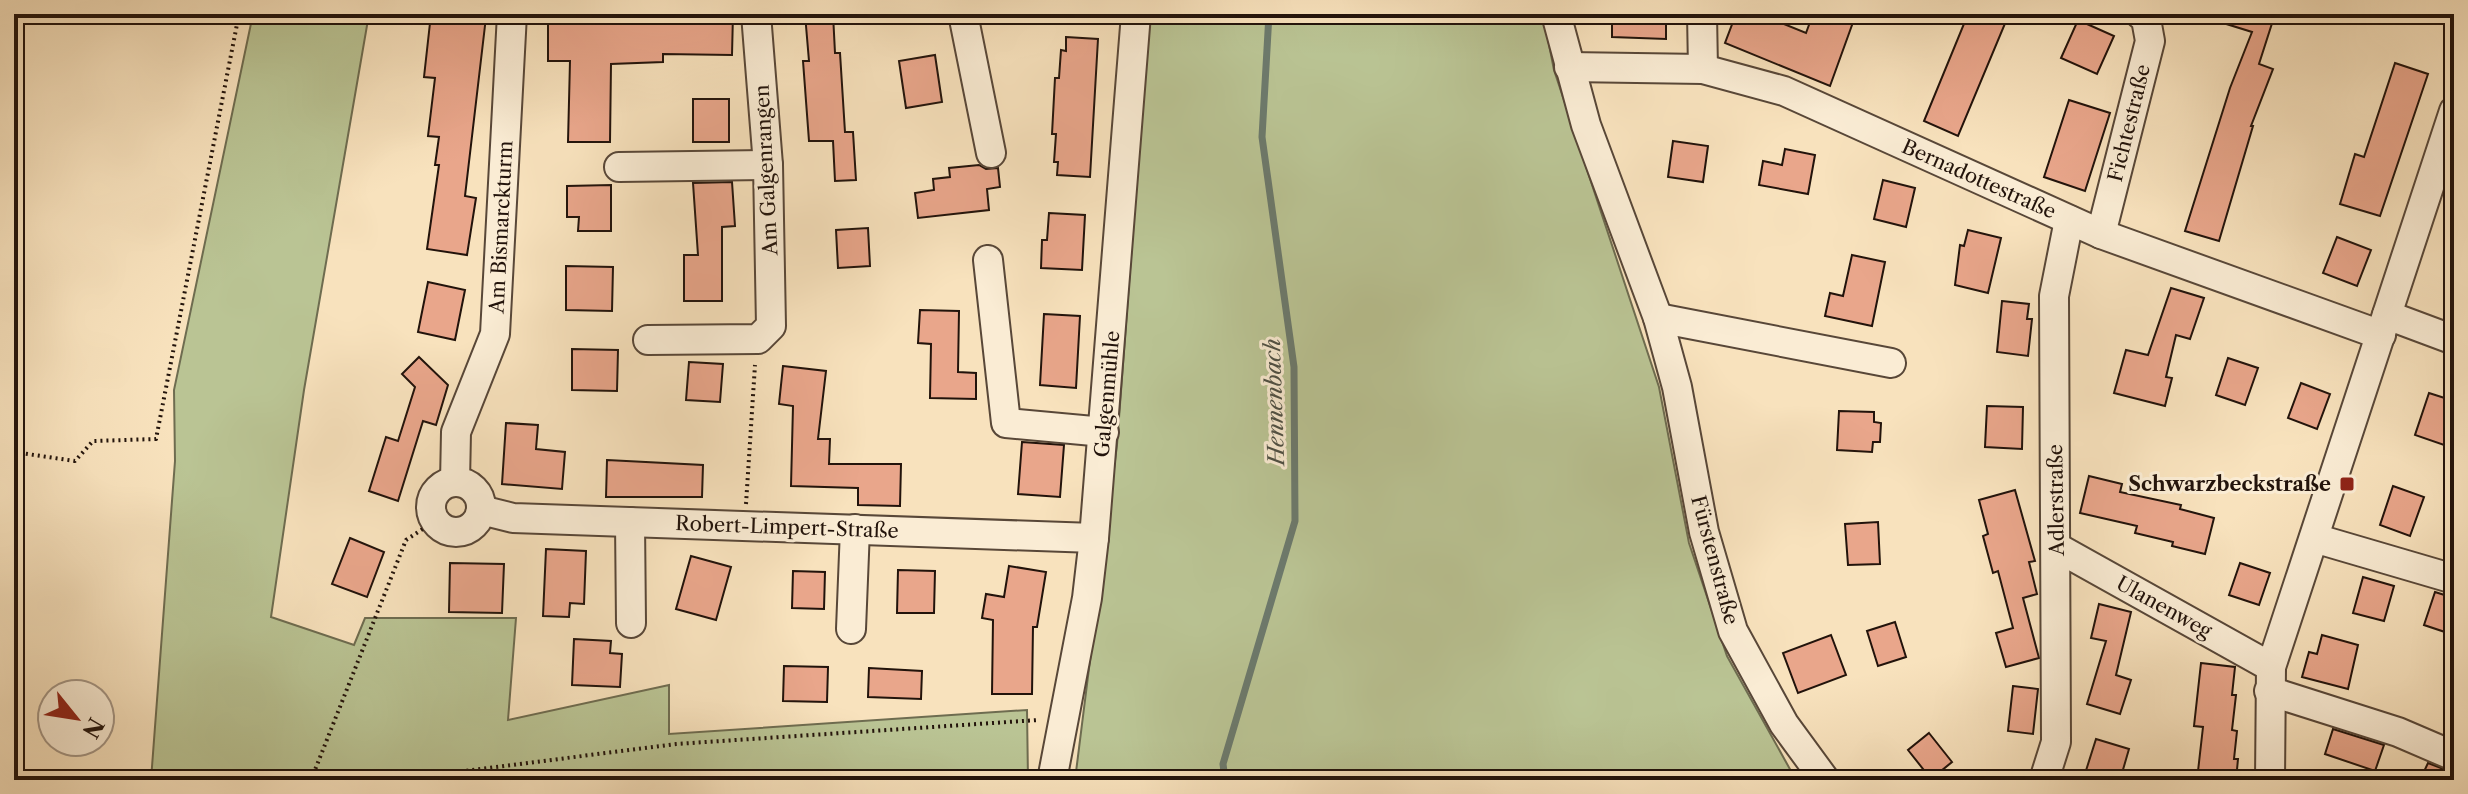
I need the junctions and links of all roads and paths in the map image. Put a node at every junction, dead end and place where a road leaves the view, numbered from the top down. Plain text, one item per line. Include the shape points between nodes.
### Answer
1 (239, 14) edge
2 (512, 14) edge
3 (756, 14) edge
4 (963, 14) edge
5 (1136, 14) edge
6 (1556, 14) edge
7 (1702, 14) edge
8 (2140, 14) edge
9 (1569, 67) junction
10 (1703, 69) junction
11 (2454, 111) edge
12 (2448, 150) edge
13 (991, 153) dead end
14 (768, 165) junction
15 (619, 167) dead end
16 (2069, 220) junction
17 (2101, 234) junction
18 (988, 260) dead end
19 (1658, 318) junction
20 (2384, 325) junction
21 (764, 332) junction
22 (648, 340) dead end
23 (2454, 340) edge
24 (1891, 363) dead end
25 (1104, 432) junction
26 (14, 452) edge
27 (455, 482) junction
28 (481, 510) junction
29 (435, 521) junction
30 (630, 522) junction
31 (746, 526) junction
32 (855, 529) junction
33 (1094, 538) junction
34 (2314, 538) junction
35 (2056, 547) junction
36 (2454, 579) edge
37 (631, 623) dead end
38 (851, 629) dead end
39 (2270, 679) junction
40 (1065, 718) junction
41 (2454, 756) edge
42 (1052, 775) edge
43 (311, 780) edge
44 (395, 780) edge
45 (1825, 780) edge
46 (2044, 780) edge
47 (2270, 780) edge

1 - 26 path via 156,439 93,441 75,461
2 - 27 street, Am Bismarckturm via 495,334 456,432
3 - 14 street, Am Galgenrangen
4 - 13 street
5 - 25 street, Galgenmühle
6 - 9 street, Fürstenstraße
7 - 10 street
8 - 17 street, Fichtestraße via 2150,41
9 - 10 street, Bernadottestraße
9 - 19 street, Fürstenstraße
10 - 16 street, Bernadottestraße via 1784,91
11 - 12 street
12 - 20 street
14 - 15 street
14 - 21 street, Am Galgenrangen
16 - 17 street, Bernadottestraße
16 - 35 street, Adlerstraße via 2054,296
17 - 20 street, Bernadottestraße
18 - 25 street via 1006,423
19 - 24 street
19 - 45 street, Fürstenstraße via 1677,387 1704,532 1733,631 1784,724
20 - 23 street, Bernadottestraße
20 - 34 street
21 - 22 street
21 - 31 path via 750,425
25 - 33 street, Galgenmühle
27 - 28 street via 478,493
27 - 29 street via 434,495
28 - 29 street via 474,526 458,533
28 - 30 street, Robert-Limpert-Straße via 513,518
29 - 43 path via 406,540
30 - 31 street, Robert-Limpert-Straße
30 - 37 street
31 - 32 street, Robert-Limpert-Straße
32 - 33 street, Robert-Limpert-Straße
32 - 38 street
33 - 40 street, Galgenmühle
34 - 36 street
34 - 39 street
35 - 39 street, Ulanenweg
35 - 46 street, Adlerstraße via 2056,742
39 - 41 street, Ulanenweg
39 - 47 street
40 - 42 street, Galgenmühle
40 - 44 path via 676,744

